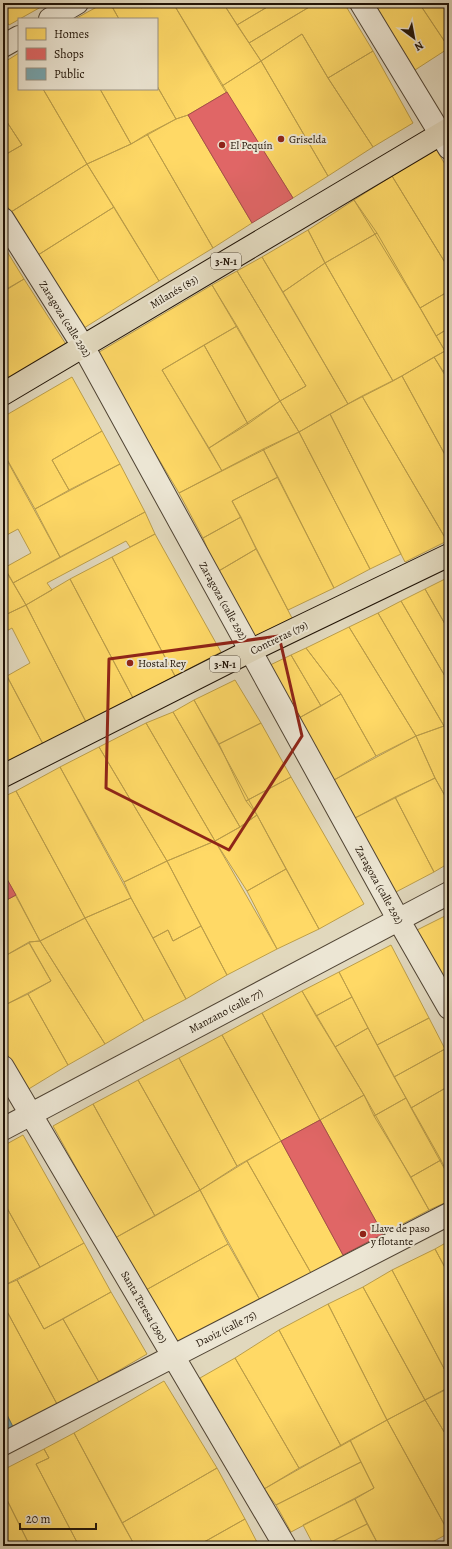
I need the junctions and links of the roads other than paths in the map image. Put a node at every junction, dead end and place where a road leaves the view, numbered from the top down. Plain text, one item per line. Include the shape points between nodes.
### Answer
1 (77, 3) edge
2 (362, 3) edge
3 (52, 18) edge
4 (18, 38) edge
5 (3, 46) edge
6 (446, 137) edge
7 (3, 219) edge
8 (83, 346) junction
9 (3, 394) edge
10 (449, 555) edge
11 (250, 651) junction
12 (3, 776) edge
13 (449, 893) edge
14 (398, 919) junction
15 (449, 1008) edge
16 (3, 1067) edge
17 (31, 1114) junction
18 (3, 1129) edge
19 (449, 1214) edge
20 (173, 1357) junction
21 (3, 1444) edge
22 (284, 1546) edge

1 - 3 street
2 - 6 street
4 - 5 street
6 - 8 main road, Milanés (83) / 3-N-1
7 - 8 street, Zaragoza (calle 292)
8 - 9 main road, Milanés (83) / 3-N-1
8 - 11 street, Zaragoza (calle 292)
10 - 11 main road, Contreras (79) / 3-N-1
11 - 12 main road, Contreras (79) / 3-N-1
11 - 14 street, Zaragoza (calle 292)
13 - 14 street, Manzano (calle 77)
14 - 15 street, Zaragoza (calle 292)
14 - 17 street, Manzano (calle 77)
16 - 17 street, Santa Teresa (290)
17 - 18 street, Manzano (calle 77)
17 - 20 street, Santa Teresa (290)
19 - 20 street, Daoiz (calle 75)
20 - 21 street, Daoiz (calle 75)
20 - 22 street, Santa Teresa (290)

